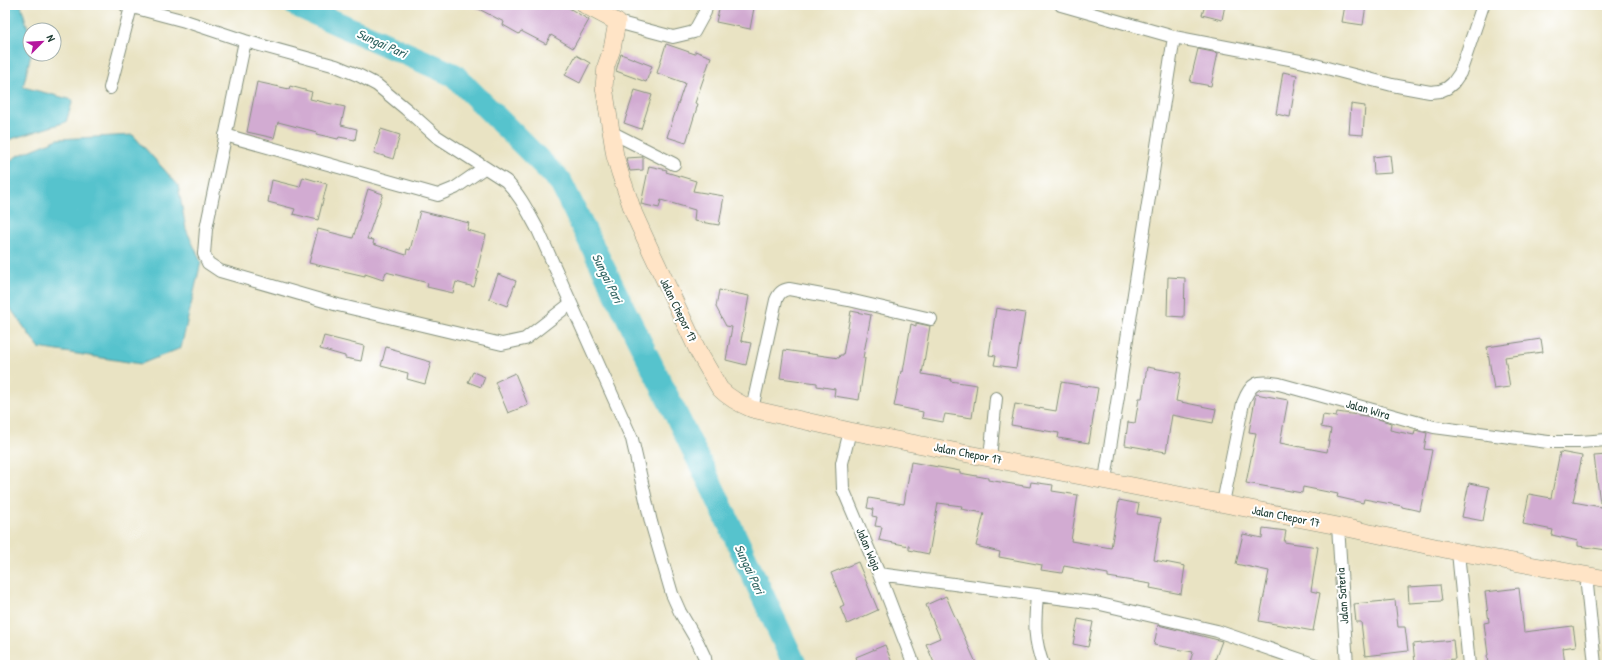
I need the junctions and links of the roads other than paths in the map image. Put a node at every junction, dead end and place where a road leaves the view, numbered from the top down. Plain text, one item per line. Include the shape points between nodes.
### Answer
1 (586, 5) edge
2 (706, 5) edge
3 (1061, 5) edge
4 (1483, 5) edge
5 (128, 6) edge
6 (617, 22) junction
7 (1174, 37) junction
8 (245, 41) junction
9 (110, 88) dead end
10 (611, 132) junction
11 (225, 135) junction
12 (674, 164) dead end
13 (484, 168) junction
14 (570, 304) junction
15 (931, 319) dead end
16 (996, 398) dead end
17 (752, 409) junction
18 (850, 431) junction
19 (1607, 440) edge
20 (990, 458) junction
21 (1105, 480) junction
22 (1223, 504) junction
23 (1338, 526) junction
24 (1458, 552) junction
25 (879, 574) junction
26 (1586, 575) junction
27 (1607, 578) edge
28 (1037, 595) junction
29 (706, 665) edge
30 (914, 665) edge
31 (1043, 665) edge
32 (1316, 665) edge
33 (1347, 665) edge
34 (1469, 665) edge
35 (1595, 665) edge

1 - 6 street
2 - 6 street via 694,32 673,37
3 - 7 street
4 - 7 street via 1460,73 1453,83 1440,92 1392,85 1300,61
5 - 8 street
5 - 9 street
6 - 10 street, Jalan Chepor 17 via 604,79
7 - 21 street
8 - 11 street
8 - 13 street via 336,66 360,76 377,86 436,136
10 - 12 street
10 - 17 street, Jalan Chepor 17 via 620,173 634,214 698,351 720,389 732,399
11 - 13 street via 438,195 455,188
11 - 14 street via 206,229 204,254 208,263 220,271 338,306 502,344 525,339
13 - 14 street via 506,181 520,197 538,230
14 - 29 street via 632,439 651,522 672,594
15 - 17 street via 849,300 784,290 779,293 776,300
16 - 20 street
17 - 18 street, Jalan Chepor 17
18 - 20 street, Jalan Chepor 17
18 - 25 street, Jalan Waja via 842,463 843,489
19 - 22 street, Jalan Wira via 1548,442 1434,427 1278,384 1262,382 1252,386 1243,403
20 - 21 street, Jalan Chepor 17
21 - 22 street, Jalan Chepor 17
22 - 23 street, Jalan Chepor 17
23 - 24 street, Jalan Chepor 17
23 - 33 street, Jalan Sateria
24 - 26 street, Jalan Chepor 17
24 - 34 street
25 - 28 street
25 - 30 street, Jalan Waja
26 - 27 street, Jalan Chepor 17
26 - 35 street
28 - 31 street via 1035,634
28 - 32 street via 1096,603 1217,631

